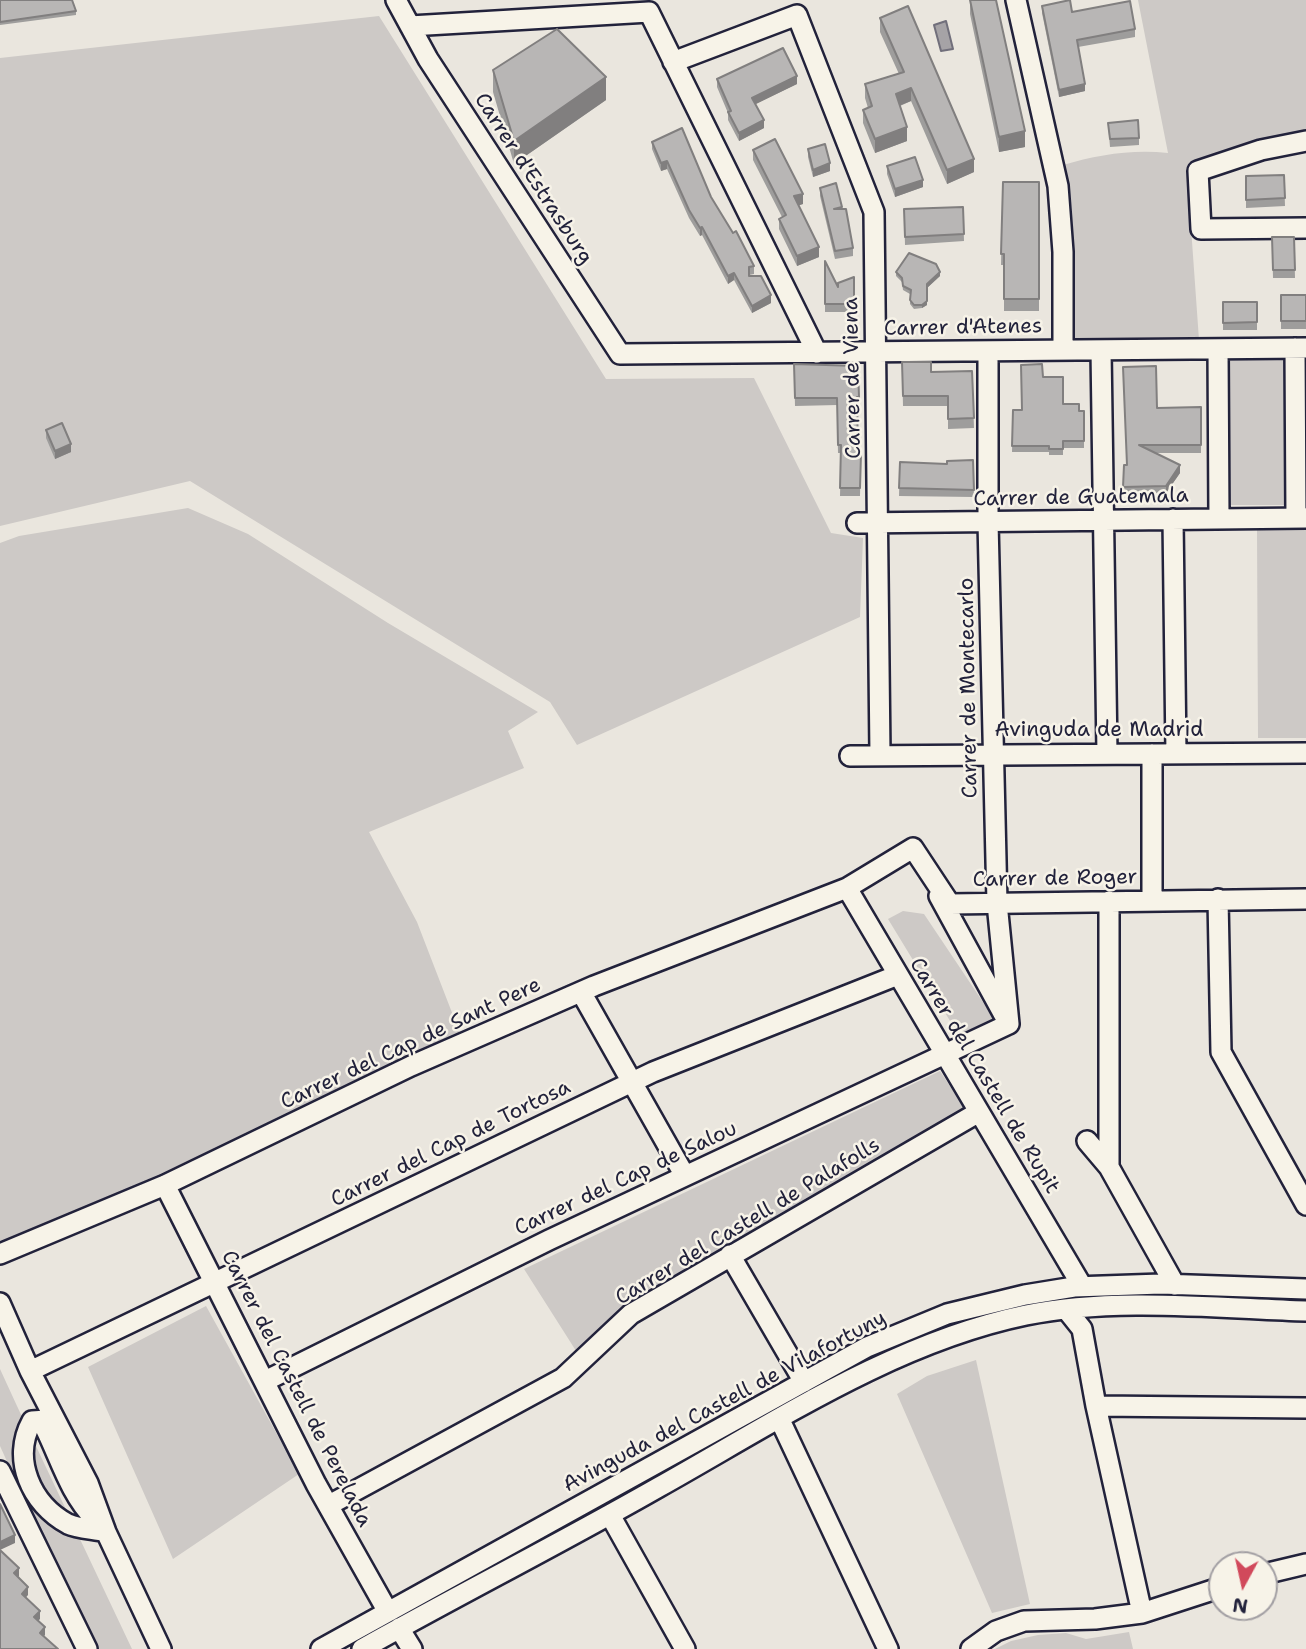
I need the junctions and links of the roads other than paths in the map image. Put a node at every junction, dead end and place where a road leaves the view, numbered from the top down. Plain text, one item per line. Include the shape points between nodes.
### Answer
1 (396, 0) edge
2 (1016, 0) edge
3 (410, 26) junction
4 (673, 62) junction
5 (1306, 141) edge
6 (1306, 228) edge
7 (1301, 348) edge
8 (1218, 349) junction
9 (1063, 350) junction
10 (1101, 350) junction
11 (988, 351) junction
12 (817, 352) junction
13 (876, 352) junction
14 (620, 354) joint
15 (1301, 496) edge
16 (1301, 518) edge
17 (1173, 519) junction
18 (1219, 519) junction
19 (1102, 520) junction
20 (988, 522) junction
21 (857, 523) dead end
22 (878, 523) junction
23 (1306, 753) edge
24 (1107, 754) junction
25 (1152, 754) junction
26 (1176, 754) junction
27 (880, 755) junction
28 (994, 755) junction
29 (850, 756) dead end
30 (913, 848) junction
31 (847, 888) junction
32 (1217, 899) junction
33 (1306, 899) edge
34 (1109, 901) junction
35 (1152, 901) junction
36 (998, 903) junction
37 (898, 975) junction
38 (581, 992) junction
39 (1009, 1024) junction
40 (945, 1054) junction
41 (632, 1082) junction
42 (979, 1112) junction
43 (1087, 1141) dead end
44 (1109, 1167) junction
45 (685, 1176) junction
46 (165, 1185) junction
47 (1306, 1205) edge
48 (0, 1254) edge
49 (730, 1255) junction
50 (216, 1283) junction
51 (1175, 1285) junction
52 (1082, 1286) junction
53 (1306, 1289) edge
54 (0, 1303) edge
55 (1066, 1309) junction
56 (1306, 1311) edge
57 (30, 1371) junction
58 (265, 1381) junction
59 (804, 1382) junction
60 (1096, 1406) junction
61 (1306, 1408) edge
62 (779, 1420) junction
63 (40, 1421) junction
64 (0, 1471) edge
65 (88, 1483) junction
66 (328, 1506) junction
67 (610, 1515) junction
68 (106, 1532) junction
69 (1306, 1564) edge
70 (1278, 1571) edge
71 (1208, 1592) edge
72 (1142, 1613) junction
73 (393, 1620) junction
74 (161, 1644) edge
75 (87, 1649) edge
76 (321, 1649) edge
77 (362, 1649) edge
78 (412, 1649) edge
79 (685, 1649) edge
80 (888, 1649) edge
81 (971, 1649) edge

1 - 3 street, Carrer d'Estrasburg
2 - 9 street via 1058,186
3 - 4 street via 649,12
3 - 14 street, Carrer d'Estrasburg
4 - 12 street
4 - 13 street, Carrer de Viena via 797,15 874,212
5 - 6 street via 1198,171 1201,229
7 - 8 street, Carrer d'Atenes
7 - 15 street
8 - 10 street, Carrer d'Atenes
8 - 18 street
9 - 10 street, Carrer d'Atenes
9 - 11 street, Carrer d'Atenes
10 - 19 street
11 - 13 street, Carrer d'Atenes
11 - 20 street, Carrer de Montecarlo
12 - 13 street, Carrer d'Atenes
12 - 14 street, Carrer d'Atenes
13 - 22 street, Carrer de Viena
15 - 16 street
16 - 18 street, Carrer de Guatemala
17 - 18 street, Carrer de Guatemala
17 - 19 street, Carrer de Guatemala
17 - 26 street
19 - 20 street, Carrer de Guatemala
19 - 24 street
20 - 22 street, Carrer de Guatemala
20 - 28 street, Carrer de Montecarlo
21 - 22 street, Carrer de Guatemala
22 - 27 street, Carrer de Viena
23 - 26 street, Avinguda de Madrid
24 - 25 street, Avinguda de Madrid
24 - 28 street, Avinguda de Madrid
25 - 26 street, Avinguda de Madrid
25 - 35 street
27 - 28 street, Avinguda de Madrid
27 - 29 street, Avinguda de Madrid
28 - 36 street, Carrer de Montecarlo
30 - 31 street
30 - 36 street, Carrer de Roger via 950,904
30 - 39 street
31 - 37 street, Carrer del Castell de Rupit
31 - 38 street, Carrer del Cap de Sant Pere
32 - 33 street, Carrer de Roger
32 - 35 street, Carrer de Roger
32 - 47 street via 1221,1052
34 - 35 street, Carrer de Roger
34 - 36 street, Carrer de Roger
34 - 44 street
36 - 39 street, Carrer de Montecarlo
37 - 40 street, Carrer del Castell de Rupit
37 - 41 street, Carrer del Cap de Tortosa
38 - 41 street
38 - 46 street, Carrer del Cap de Sant Pere via 411,1066
39 - 40 street, Carrer del Cap de Salou
40 - 42 street, Carrer del Castell de Rupit
40 - 45 street, Carrer del Cap de Salou
41 - 45 street
41 - 50 street, Carrer del Cap de Tortosa
42 - 49 street, Carrer del Castell de Palafolls
42 - 52 street, Carrer del Castell de Rupit
43 - 44 street
44 - 51 street
45 - 58 street, Carrer del Cap de Salou
46 - 48 street, Carrer del Cap de Sant Pere
46 - 50 street, Carrer del Castell de Perelada
49 - 59 street
49 - 66 street, Carrer del Castell de Palafolls via 631,1314 564,1378
50 - 57 street, Carrer del Cap de Tortosa
50 - 58 street, Carrer del Castell de Perelada
51 - 52 street, Avinguda del Castell de Vilafortuny
51 - 53 street, Avinguda del Castell de Vilafortuny
52 - 59 street, Avinguda del Castell de Vilafortuny via 947,1314 867,1347
54 - 57 street
55 - 56 street, Avinguda del Castell de Vilafortuny via 1161,1306
55 - 60 street via 1082,1329
55 - 62 street, Avinguda del Castell de Vilafortuny via 957,1334 880,1365
57 - 63 street via 27,1390
57 - 65 street
58 - 66 street, Carrer del Castell de Perelada
59 - 73 street, Avinguda del Castell de Vilafortuny
60 - 61 street
60 - 72 street
62 - 67 street, Avinguda del Castell de Vilafortuny
62 - 80 street
63 - 65 street via 47,1420 69,1467
63 - 68 street via 85,1510
63 - 68 street via 32,1421 24,1434 22,1459 37,1497 69,1524
64 - 75 street
65 - 68 street
66 - 73 street, Carrer del Castell de Perelada
67 - 73 street, Avinguda del Castell de Vilafortuny
67 - 79 street
68 - 74 street
69 - 70 street
71 - 72 street
72 - 81 street via 1024,1621 996,1631
73 - 76 street, Avinguda del Castell de Vilafortuny
73 - 77 street, Avinguda del Castell de Vilafortuny
73 - 78 street, Carrer del Castell de Perelada

